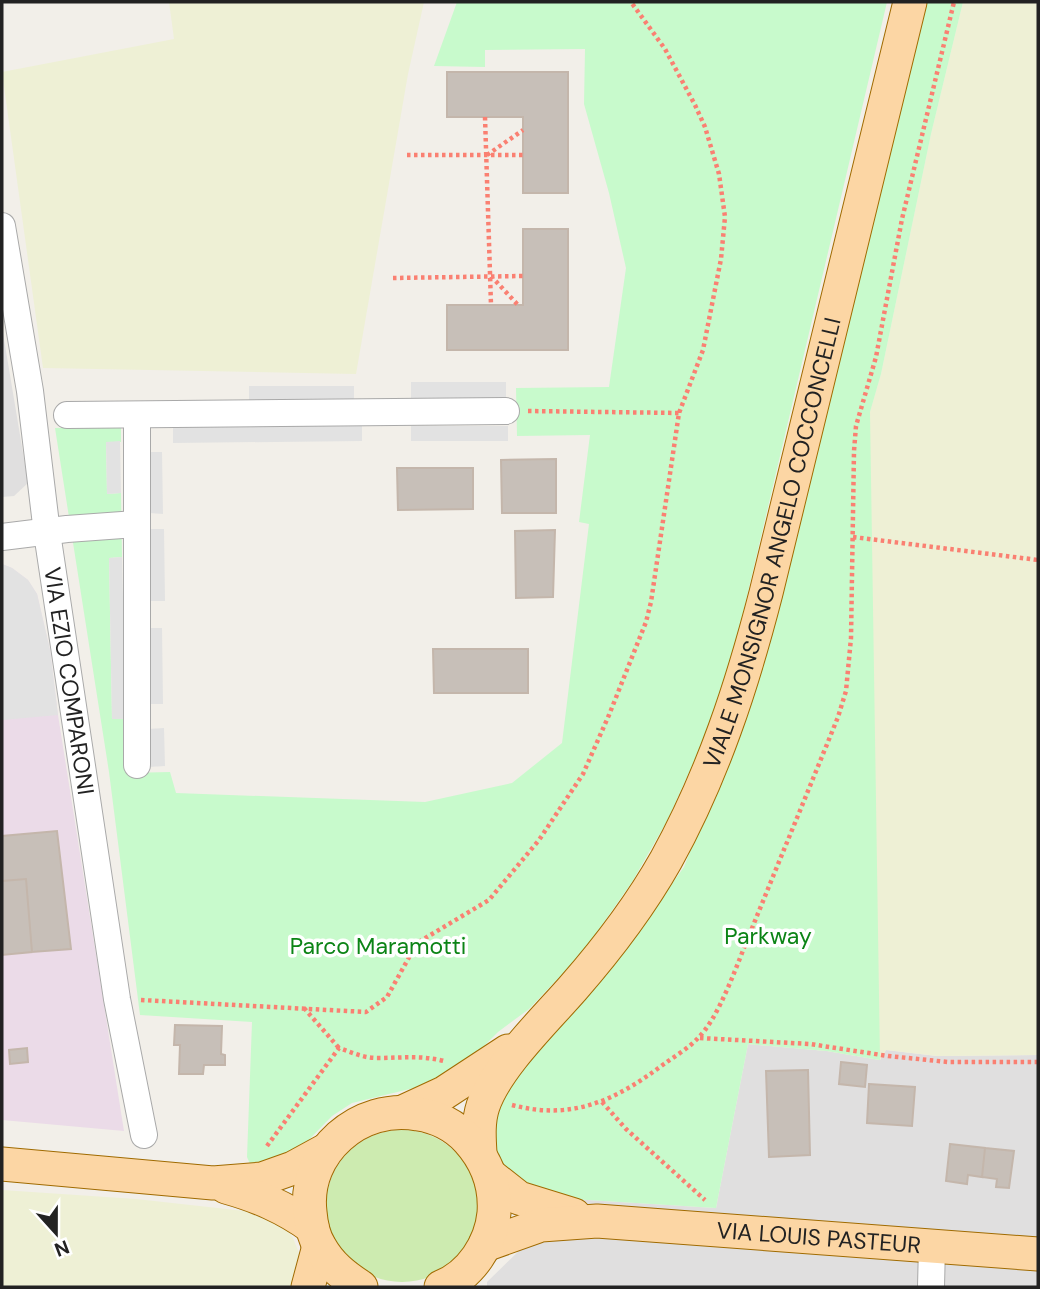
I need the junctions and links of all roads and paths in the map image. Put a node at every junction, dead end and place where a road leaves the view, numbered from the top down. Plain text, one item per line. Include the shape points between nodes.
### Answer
1 (631, 2) edge
2 (910, 2) edge
3 (954, 2) edge
4 (485, 117) dead end
5 (523, 130) dead end
6 (407, 155) dead end
7 (523, 155) dead end
8 (486, 156) junction
9 (2, 226) edge
10 (490, 275) junction
11 (523, 276) dead end
12 (393, 278) dead end
13 (491, 305) dead end
14 (518, 305) dead end
15 (506, 411) joint
16 (679, 412) junction
17 (67, 415) dead end
18 (137, 416) junction
19 (136, 524) junction
20 (47, 533) junction
21 (2, 537) edge
22 (853, 537) junction
23 (1038, 560) edge
24 (137, 765) dead end
25 (117, 999) junction
26 (303, 1007) junction
27 (530, 1035) junction
28 (699, 1038) junction
29 (339, 1048) junction
30 (1038, 1062) edge
31 (454, 1066) dead end
32 (602, 1101) junction
33 (506, 1104) dead end
34 (405, 1111) junction
35 (144, 1135) dead end
36 (264, 1149) dead end
37 (327, 1150) junction
38 (2, 1164) edge
39 (485, 1165) junction
40 (213, 1183) junction
41 (708, 1202) dead end
42 (597, 1221) junction
43 (315, 1236) junction
44 (485, 1245) junction
45 (932, 1246) junction
46 (1038, 1254) edge
47 (308, 1287) edge
48 (361, 1287) edge
49 (442, 1287) edge
50 (931, 1287) edge

1 - 16 path via 665,49 695,105 723,196 722,259 703,350
2 - 27 main road, VIALE MONSIGNOR ANGELO COCCONCELLI via 766,593 722,739 699,795 640,903 591,968
3 - 22 path via 902,219 876,357 856,426
4 - 8 path
5 - 8 path
6 - 8 path
7 - 8 path
8 - 10 path
9 - 20 street, VIA EZIO COMPARONI
10 - 11 path
10 - 12 path
10 - 13 path
10 - 14 path
15 - 16 path
15 - 18 street
16 - 26 path via 646,622 583,774 539,840 489,900 417,943 387,997 366,1012
17 - 18 street
18 - 19 street
19 - 20 street
19 - 24 street
20 - 21 street
20 - 25 street, VIA EZIO COMPARONI
22 - 23 path
22 - 28 path via 846,691 733,975
25 - 26 path
25 - 35 street, VIA EZIO COMPARONI
26 - 29 path
27 - 34 main road, VIALE MONSIGNOR ANGELO COCCONCELLI via 444,1093
27 - 39 main road, VIALE MONSIGNOR ANGELO COCCONCELLI via 484,1104 479,1124
28 - 30 path via 810,1044 948,1062
28 - 32 path via 642,1081
29 - 31 path via 376,1058 432,1058
29 - 36 path
32 - 33 path via 541,1112
32 - 41 path via 626,1129
34 - 37 main road, VIA LOUIS PASTEUR via 361,1121
34 - 39 main road, VIA LOUIS PASTEUR via 434,1117 460,1131
37 - 40 main road, VIA LOUIS PASTEUR via 262,1179
37 - 43 main road, VIA LOUIS PASTEUR via 314,1174 309,1200
38 - 40 main road, VIA LOUIS PASTEUR
39 - 42 main road, VIA LOUIS PASTEUR via 519,1198
39 - 44 main road via 495,1200
40 - 43 main road, VIA LOUIS PASTEUR via 288,1210
42 - 44 main road, VIA LOUIS PASTEUR via 541,1225
42 - 45 main road, VIA LOUIS PASTEUR
43 - 47 main road
43 - 48 main road, VIA LOUIS PASTEUR via 336,1270
44 - 49 main road via 468,1269
45 - 46 main road, VIA LOUIS PASTEUR
45 - 50 street

